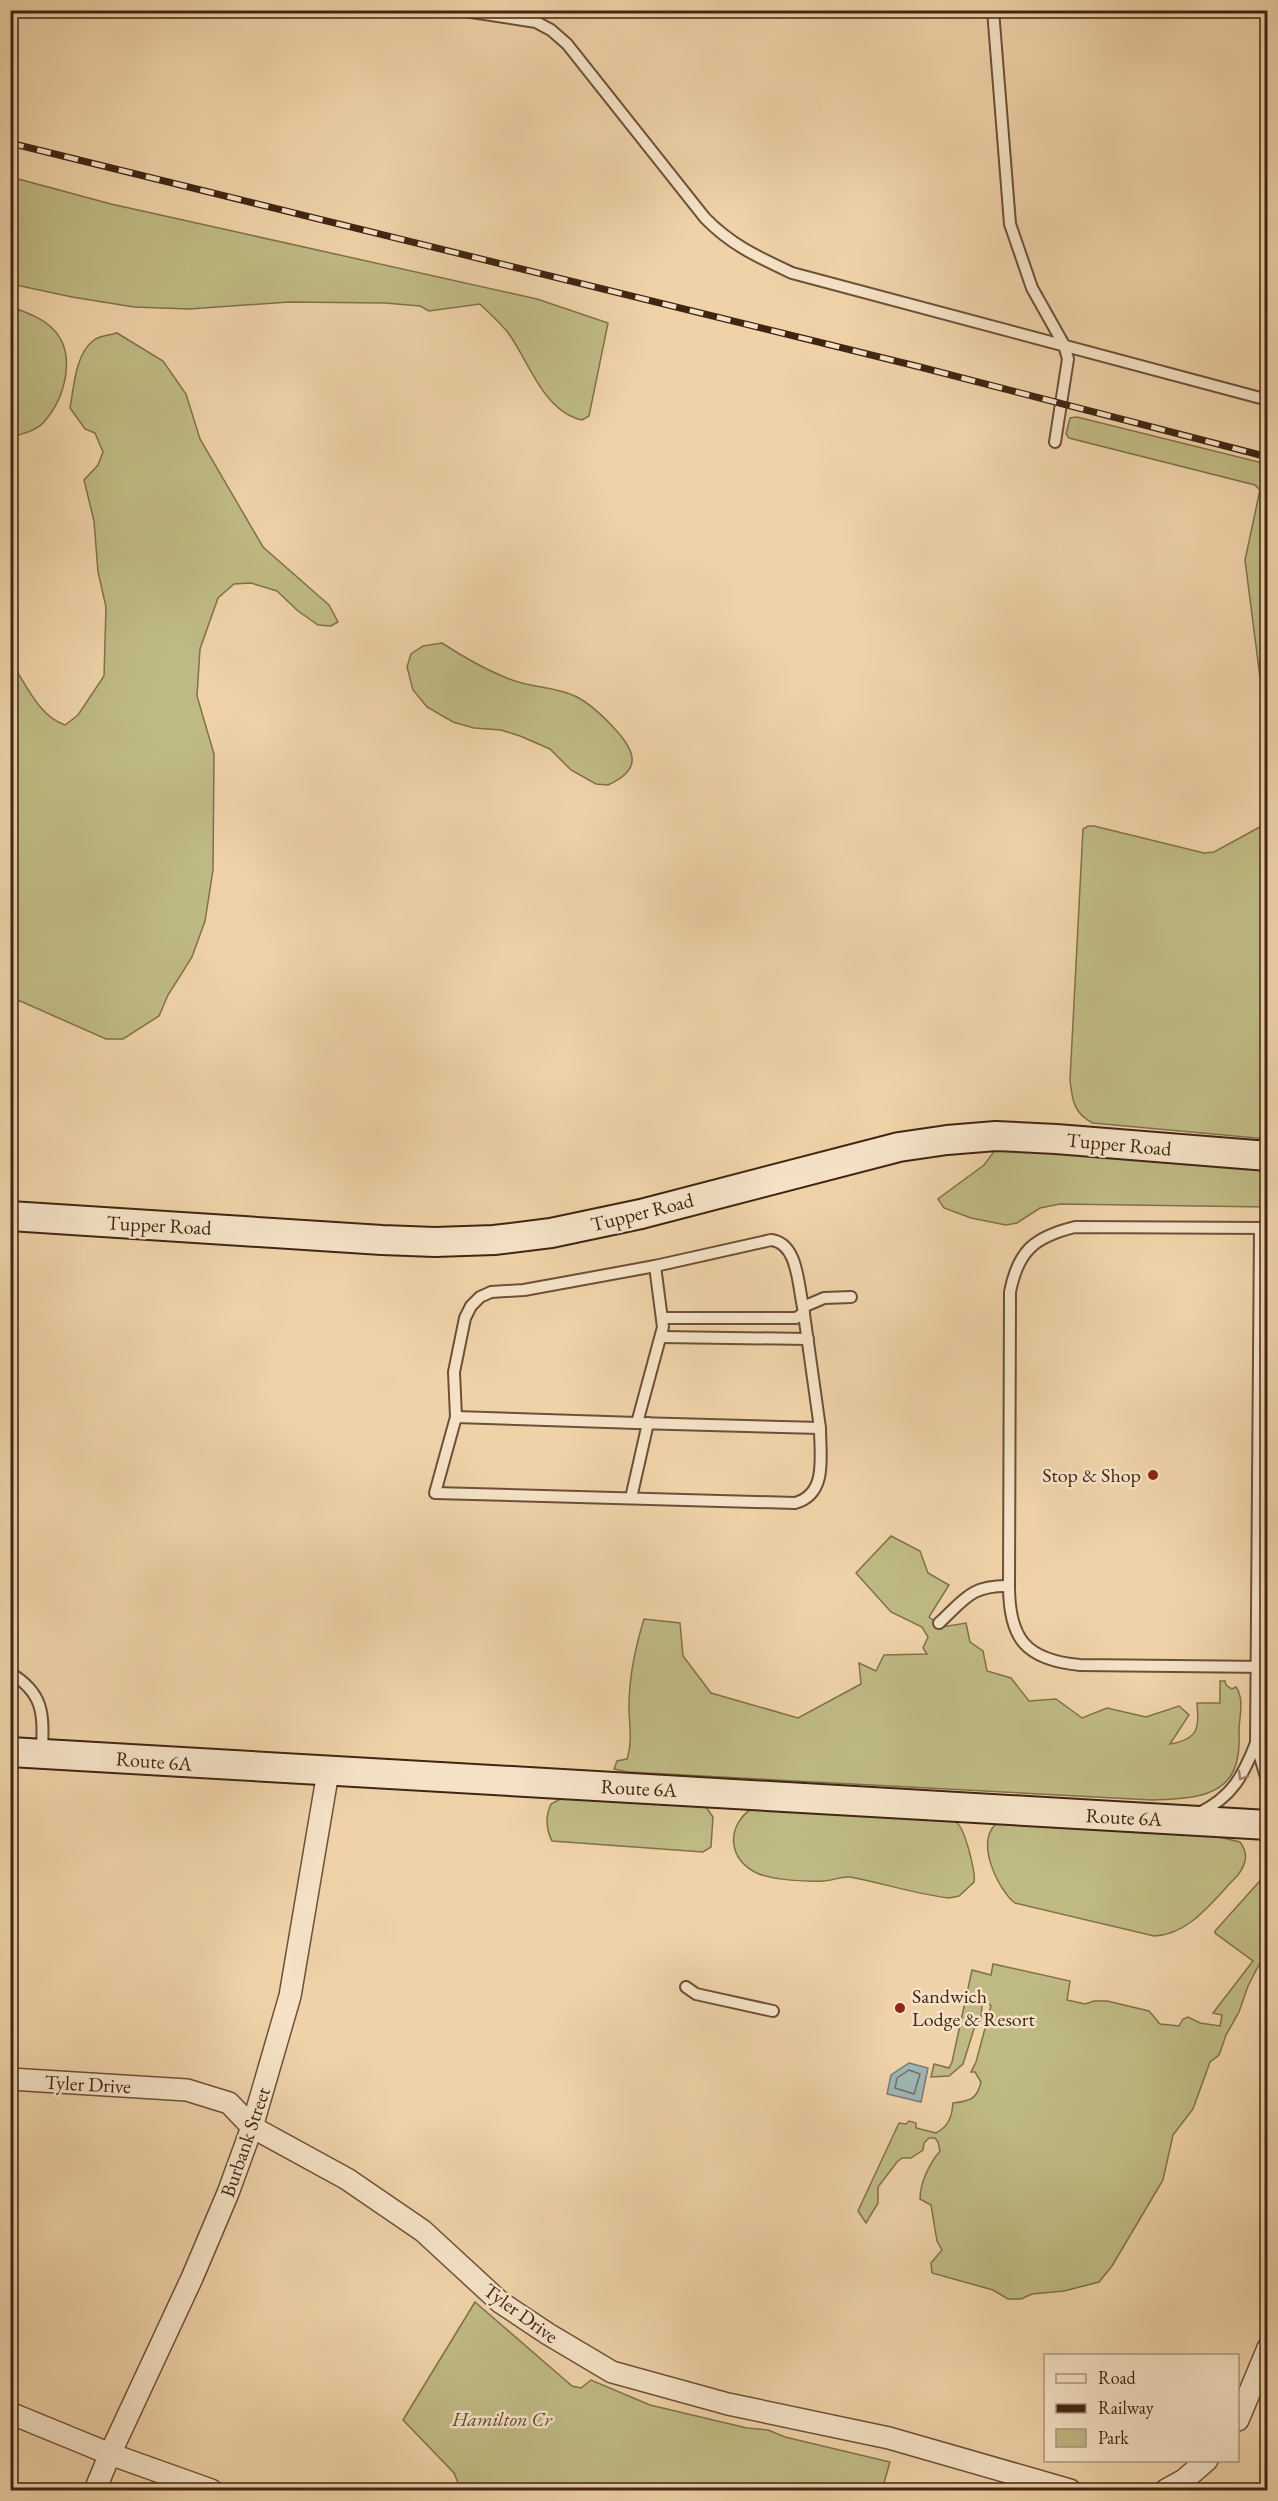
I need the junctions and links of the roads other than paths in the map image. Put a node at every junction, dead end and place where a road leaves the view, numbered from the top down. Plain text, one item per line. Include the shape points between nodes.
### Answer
1 (458, 10) edge
2 (993, 10) edge
3 (1064, 345) junction
4 (1268, 400) edge
5 (1055, 442) dead end
6 (1268, 1156) edge
7 (10, 1216) edge
8 (1264, 1228) edge
9 (655, 1266) junction
10 (851, 1297) dead end
11 (803, 1310) junction
12 (662, 1318) junction
13 (661, 1337) junction
14 (808, 1339) junction
15 (1263, 1357) edge
16 (456, 1417) junction
17 (643, 1423) junction
18 (820, 1428) junction
19 (631, 1498) junction
20 (1009, 1586) junction
21 (939, 1623) dead end
22 (1262, 1667) edge
23 (10, 1673) edge
24 (1256, 1743) junction
25 (10, 1752) edge
26 (42, 1754) junction
27 (328, 1772) junction
28 (1268, 1784) edge
29 (1184, 1820) junction
30 (1268, 1825) edge
31 (686, 1987) dead end
32 (773, 2011) dead end
33 (10, 2079) edge
34 (252, 2127) junction
35 (1268, 2348) edge
36 (10, 2413) edge
37 (1239, 2418) edge
38 (110, 2454) junction
39 (1205, 2462) edge
40 (95, 2490) edge
41 (211, 2490) edge
42 (1070, 2490) edge
43 (1166, 2490) edge

1 - 3 lane via 536,21 551,30 567,44 705,218 723,237 748,252 792,273
2 - 3 lane via 1010,224 1032,288
3 - 4 lane
3 - 5 lane via 1068,359
6 - 7 main road, Tupper Road via 996,1136 947,1140 899,1147 593,1225 494,1240 382,1240
8 - 15 lane
8 - 20 lane via 1074,1227 1056,1231 1027,1248 1018,1261 1010,1292
9 - 11 lane via 779,1241 792,1255
9 - 12 lane
9 - 16 lane via 524,1290 491,1292 480,1297 465,1318 454,1372
10 - 11 lane via 824,1298
11 - 12 lane via 796,1318
11 - 14 lane
12 - 13 lane
13 - 14 lane
13 - 17 lane
14 - 18 lane
15 - 22 lane
16 - 17 lane
16 - 19 lane via 435,1492
17 - 18 lane
17 - 19 lane
18 - 19 lane via 819,1482 806,1500 795,1503
20 - 21 lane via 990,1585 976,1590
20 - 22 lane via 1011,1621 1016,1633 1039,1654 1053,1660 1080,1665
22 - 24 lane
23 - 26 lane via 34,1692 39,1701
24 - 28 lane
24 -> 29 lane via 1238,1783 1211,1807
25 - 26 main road, Route 6A
26 - 27 main road, Route 6A
27 - 29 main road, Route 6A
27 - 34 street, Burbank Street via 290,1996
29 - 30 main road, Route 6A
31 - 32 lane via 696,1994
33 - 34 street, Tyler Drive via 187,2090 229,2103
34 - 38 street, Burbank Street via 192,2278
34 - 42 street, Tyler Drive via 347,2180 423,2231 500,2302 612,2372 728,2404 889,2438
35 - 37 street
36 - 38 street
38 - 40 street, Burbank Street
38 - 41 street
39 - 43 street

